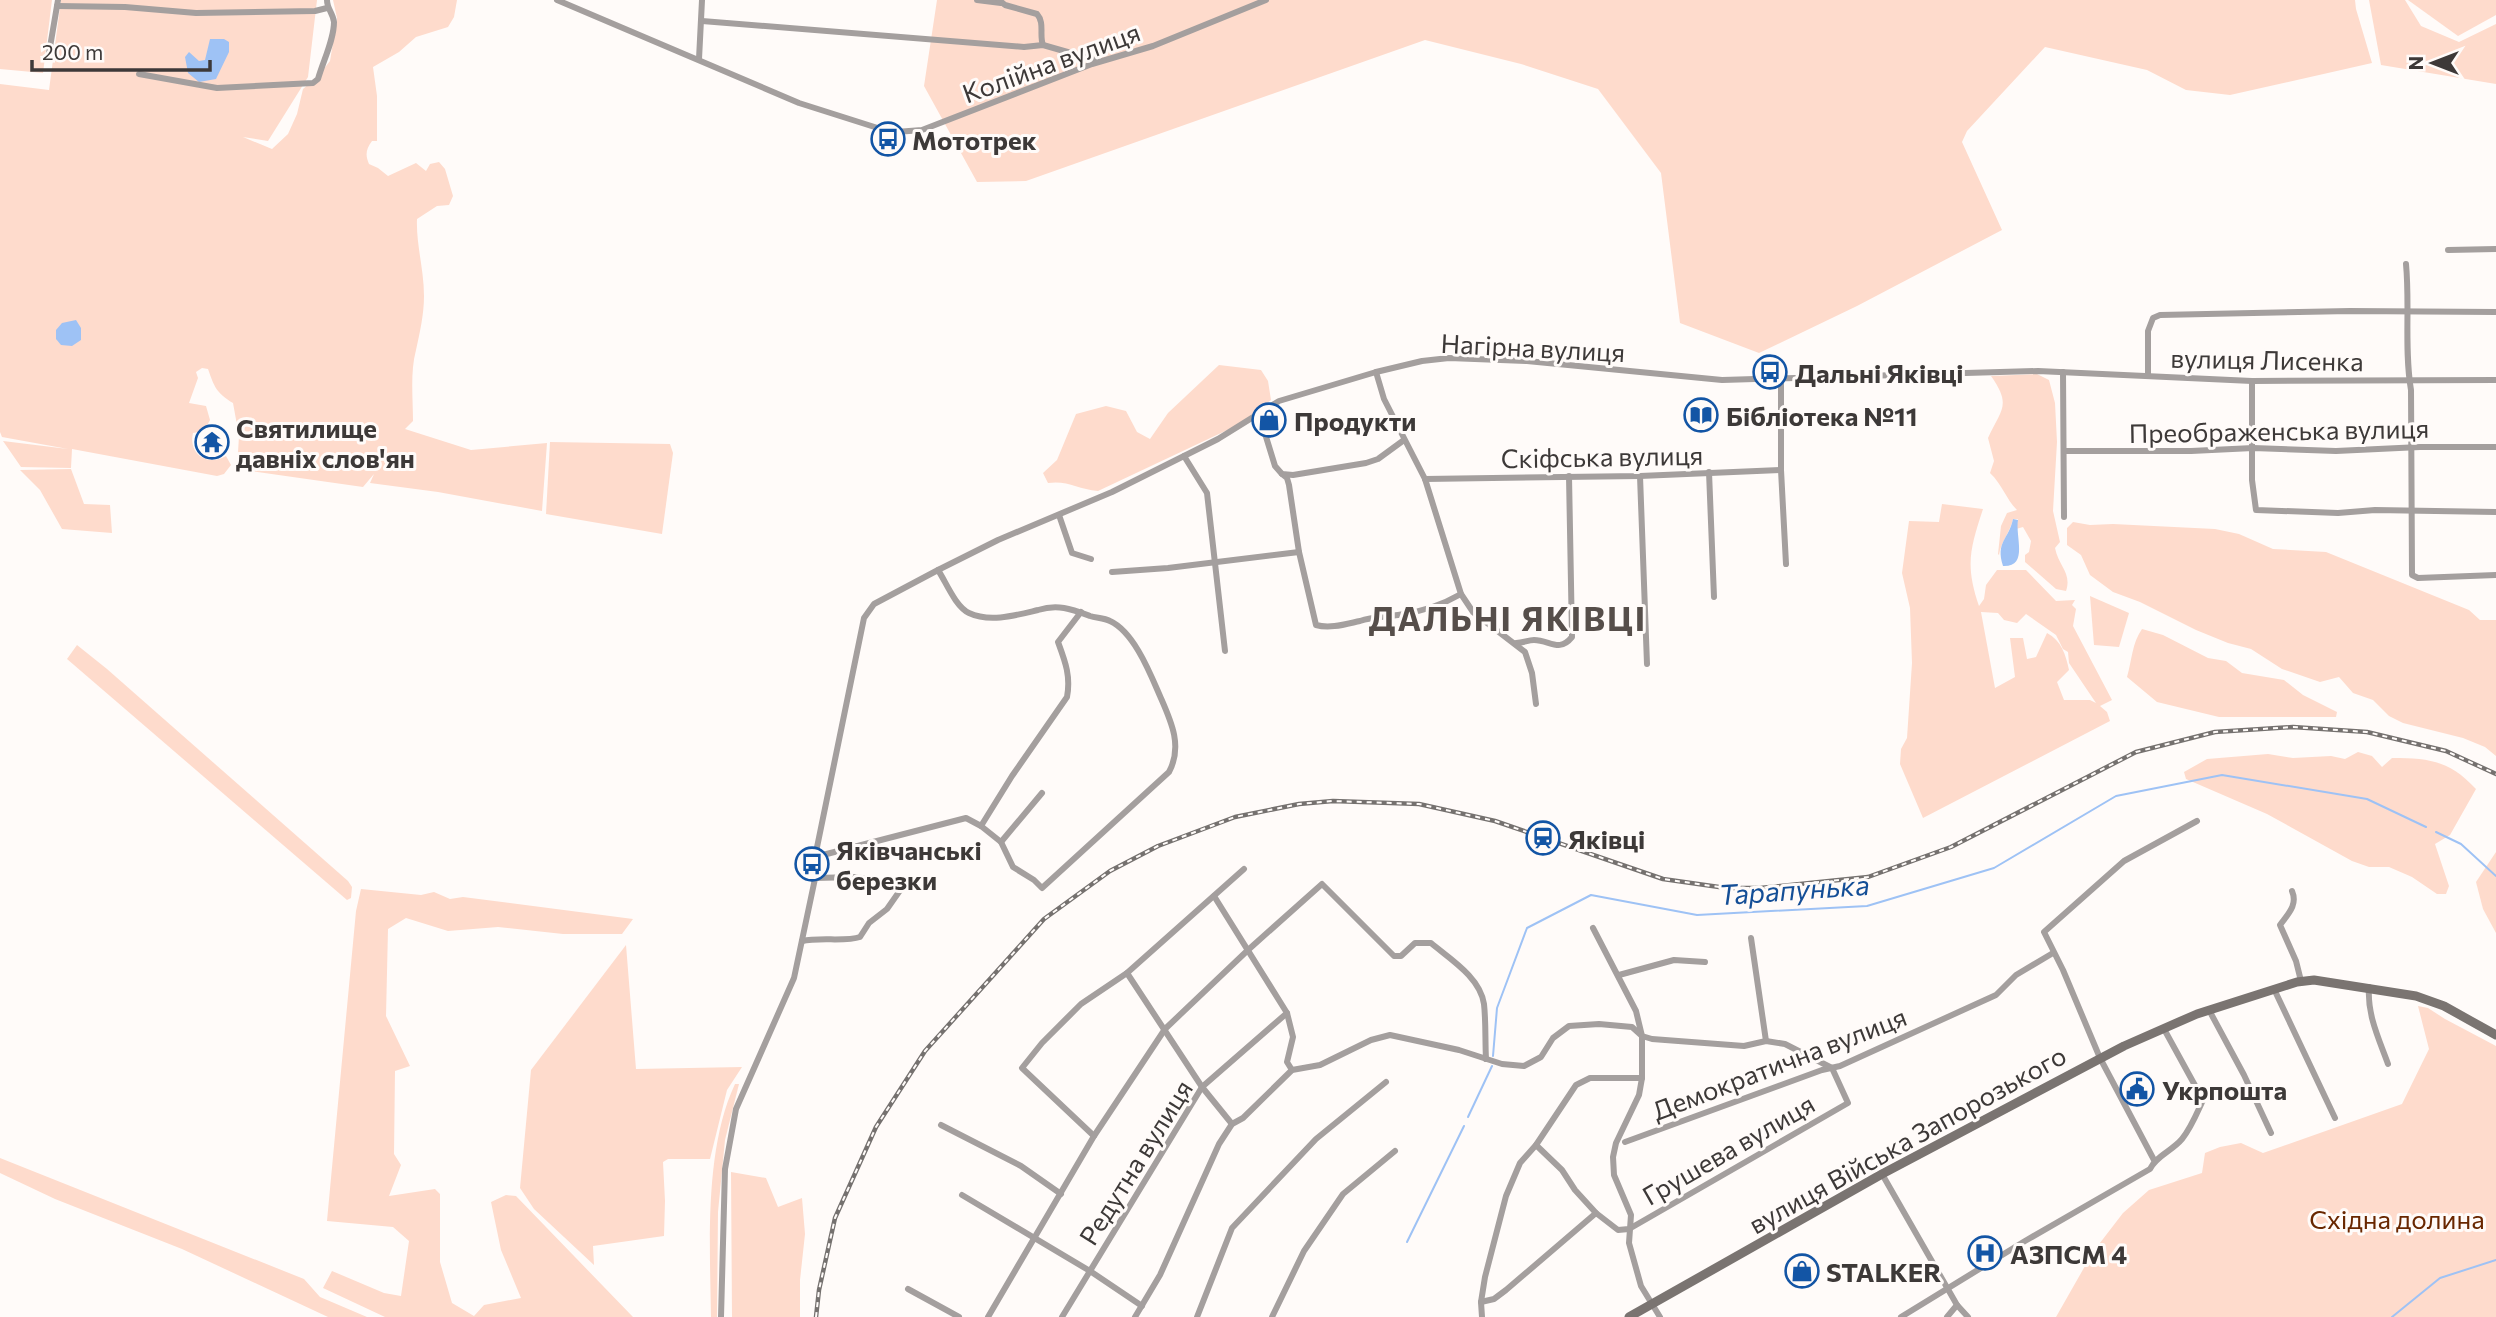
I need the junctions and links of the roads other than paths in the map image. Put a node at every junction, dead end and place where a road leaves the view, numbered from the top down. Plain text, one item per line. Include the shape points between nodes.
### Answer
1 (557, 0) edge
2 (702, 0) edge
3 (977, 0) edge
4 (1266, 0) edge
5 (1000, 2) edge
6 (58, 3) edge
7 (327, 4) edge
8 (702, 21) junction
9 (1043, 45) junction
10 (49, 53) dead end
11 (699, 59) junction
12 (1100, 62) junction
13 (139, 74) dead end
14 (2448, 250) dead end
15 (2496, 250) edge
16 (2406, 264) dead end
17 (2409, 310) junction
18 (2496, 312) edge
19 (2038, 371) joint
20 (1376, 372) junction
21 (2063, 372) junction
22 (2148, 376) junction
23 (1781, 379) junction
24 (2409, 380) junction
25 (2496, 380) edge
26 (2252, 381) junction
27 (1259, 414) junction
28 (1404, 440) junction
29 (2253, 447) junction
30 (2410, 447) junction
31 (2496, 447) edge
32 (2064, 451) junction
33 (1184, 456) junction
34 (1781, 470) junction
35 (1709, 472) junction
36 (1282, 474) junction
37 (1569, 476) junction
38 (1640, 476) junction
39 (1425, 479) junction
40 (2410, 511) junction
41 (2496, 512) edge
42 (1059, 515) junction
43 (2064, 517) dead end
44 (1299, 552) junction
45 (1091, 559) dead end
46 (1215, 563) junction
47 (1786, 564) dead end
48 (938, 570) junction
49 (1112, 572) dead end
50 (2496, 575) edge
51 (1461, 594) junction
52 (1714, 597) dead end
53 (1082, 612) junction
54 (1516, 643) junction
55 (1225, 652) dead end
56 (1647, 664) dead end
57 (1536, 704) dead end
58 (1042, 793) dead end
59 (2197, 821) dead end
60 (981, 826) junction
61 (1001, 842) junction
62 (815, 857) junction
63 (1244, 869) dead end
64 (815, 878) junction
65 (2292, 891) dead end
66 (1214, 896) junction
67 (1594, 928) dead end
68 (1751, 939) dead end
69 (802, 941) junction
70 (1248, 950) junction
71 (2053, 953) junction
72 (1705, 962) dead end
73 (1127, 973) junction
74 (1619, 975) junction
75 (2301, 981) junction
76 (2369, 988) junction
77 (2274, 989) junction
78 (2209, 1010) junction
79 (1287, 1013) junction
80 (1165, 1029) junction
81 (2164, 1029) junction
82 (2496, 1035) edge
83 (1642, 1036) junction
84 (1766, 1041) junction
85 (2100, 1058) junction
86 (1486, 1059) junction
87 (2388, 1065) dead end
88 (1832, 1068) junction
89 (1292, 1070) junction
90 (1642, 1078) junction
91 (1386, 1082) dead end
92 (1202, 1087) junction
93 (2335, 1118) dead end
94 (1232, 1124) junction
95 (941, 1125) dead end
96 (2271, 1133) dead end
97 (1094, 1136) junction
98 (1625, 1142) dead end
99 (1536, 1145) junction
100 (1395, 1151) dead end
101 (2154, 1160) junction
102 (1882, 1174) junction
103 (1061, 1194) junction
104 (962, 1195) dead end
105 (1596, 1213) junction
106 (1629, 1229) junction
107 (1035, 1240) junction
108 (1090, 1271) junction
109 (908, 1289) dead end
110 (1949, 1289) junction
111 (1481, 1302) junction
112 (1652, 1304) junction
113 (1957, 1304) junction
114 (1142, 1306) junction
115 (721, 1317) edge
116 (959, 1317) edge
117 (988, 1317) edge
118 (1062, 1317) edge
119 (1135, 1317) edge
120 (1197, 1317) edge
121 (1272, 1317) edge
122 (1482, 1317) edge
123 (1629, 1317) edge
124 (1660, 1317) edge
125 (1902, 1317) edge
126 (1947, 1317) edge
127 (1968, 1317) edge

1 - 11 street, Колійна вулиця
2 - 8 street
3 - 5 street
4 - 12 street, Колійна вулиця via 1153,46
5 - 9 street via 1037,14
6 - 7 street via 196,13 321,10
6 - 10 street
7 - 13 street via 333,28 313,83 217,88
8 - 9 street
8 - 11 street
9 - 12 street
11 - 12 street, Колійна вулиця via 799,103 896,132 922,130
14 - 15 street
16 - 17 street
17 - 18 street
17 - 22 street via 2160,315 2153,318 2148,331
17 - 24 street
19 - 21 street, вулиця Лисенка
19 - 23 street, Нагірна вулиця
20 - 23 street, Нагірна вулиця via 1422,361 1475,359 1722,380
20 - 27 street, Нагірна вулиця via 1279,401
20 - 28 street
21 - 22 street, вулиця Лисенка
21 - 32 street
22 - 26 street, вулиця Лисенка
23 - 34 street
24 - 25 street, вулиця Лисенка
24 - 26 street, вулиця Лисенка
24 - 30 street
26 - 29 street
27 - 33 street, Нагірна вулиця
27 - 36 street via 1275,466
28 - 36 street via 1366,463
28 - 39 street
29 - 30 street, Преображенська вулиця via 2336,451
29 - 32 street, Преображенська вулиця
29 - 40 street via 2256,510
30 - 31 street, Преображенська вулиця
30 - 40 street
32 - 43 street
33 - 42 street, Нагірна вулиця
33 - 46 street via 1207,493
34 - 35 street, Скіфська вулиця
34 - 47 street
35 - 38 street, Скіфська вулиця
35 - 52 street
36 - 44 street via 1289,485
37 - 38 street, Скіфська вулиця
37 - 39 street, Скіфська вулиця
37 - 54 street via 1572,637 1558,646 1535,640
38 - 56 street
39 - 51 street
40 - 41 street
40 - 50 street via 2413,575
42 - 45 street via 1072,553
42 - 48 street, Нагірна вулиця
44 - 46 street
44 - 51 street via 1314,621 1322,627 1401,615
46 - 49 street
46 - 55 street
48 - 53 street via 967,612 983,617 1013,616 1055,606
48 - 62 street, Нагірна вулиця via 874,604 864,618
51 - 54 street via 1473,612
53 - 60 street via 1058,642 1068,671 1067,697
53 - 61 street via 1119,626 1143,657 1176,734 1175,755 1169,772 1042,888 1013,867
54 - 57 street via 1525,652 1532,673
58 - 61 street
59 - 71 street via 2124,861 2044,932
60 - 61 street
60 - 62 street via 966,818
62 - 64 street
63 - 66 street
64 - 69 street
64 - 69 street via 856,877 901,889 860,937
65 - 75 street via 2292,908 2280,925
66 - 70 street
66 - 73 street
67 - 74 street
68 - 84 street
69 - 115 street via 794,978 736,1109 726,1169
70 - 79 street
70 - 80 street
70 - 86 street via 1322,884 1394,956 1401,956 1415,943 1431,943 1462,969 1483,1001
71 - 85 street
71 - 88 street, Демократична вулиця via 2016,975 1996,995
72 - 74 street via 1674,960
73 - 80 street
73 - 97 street via 1082,1004 1021,1069
74 - 83 street
75 - 76 street, вулиця Війська Запорозького
75 - 77 street, вулиця Війська Запорозького
76 - 82 street, вулиця Війська Запорозького via 2444,1006
76 - 87 street via 2370,1015
77 - 78 street, вулиця Війська Запорозького
77 - 93 street
78 - 81 street, вулиця Війська Запорозького
78 - 96 street
79 - 89 street via 1293,1037 1287,1062
79 - 92 street, Редутна вулиця
80 - 92 street
80 - 97 street
81 - 85 street, вулиця Війська Запорозького
81 - 101 street via 2203,1100 2183,1138
83 - 84 street via 1744,1046
83 - 86 street via 1632,1027 1569,1026 1553,1038 1541,1057 1524,1066
83 - 90 street
84 - 88 street via 1804,1051
85 - 101 street
85 - 102 street, вулиця Війська Запорозького
86 - 89 street via 1390,1035 1321,1065
88 - 98 street, Демократична вулиця
88 - 106 street, Грушева вулиця via 1848,1103
89 - 94 street
90 - 99 street via 1590,1078 1576,1085
90 - 106 street via 1613,1157 1614,1175 1631,1215
91 - 120 street via 1316,1139 1232,1228
92 - 94 street
92 - 108 street, Редутна вулиця
94 - 114 street
95 - 103 street via 1021,1166
97 - 103 street
99 - 105 street
99 - 111 street via 1520,1163 1506,1196
100 - 121 street via 1343,1194 1304,1251
101 - 110 street via 2150,1169
102 - 110 street
102 - 112 street, вулиця Війська Запорозького
103 - 107 street
104 - 107 street
105 - 106 street via 1618,1230
105 - 111 street via 1506,1290
106 - 112 street via 1641,1286
107 - 108 street
107 - 117 street
108 - 114 street
108 - 118 street, Редутна вулиця
109 - 116 street
110 - 113 street
110 - 125 street
111 - 122 street
112 - 123 street, вулиця Війська Запорозького
112 - 124 street
113 - 126 street
113 - 127 street
114 - 119 street

